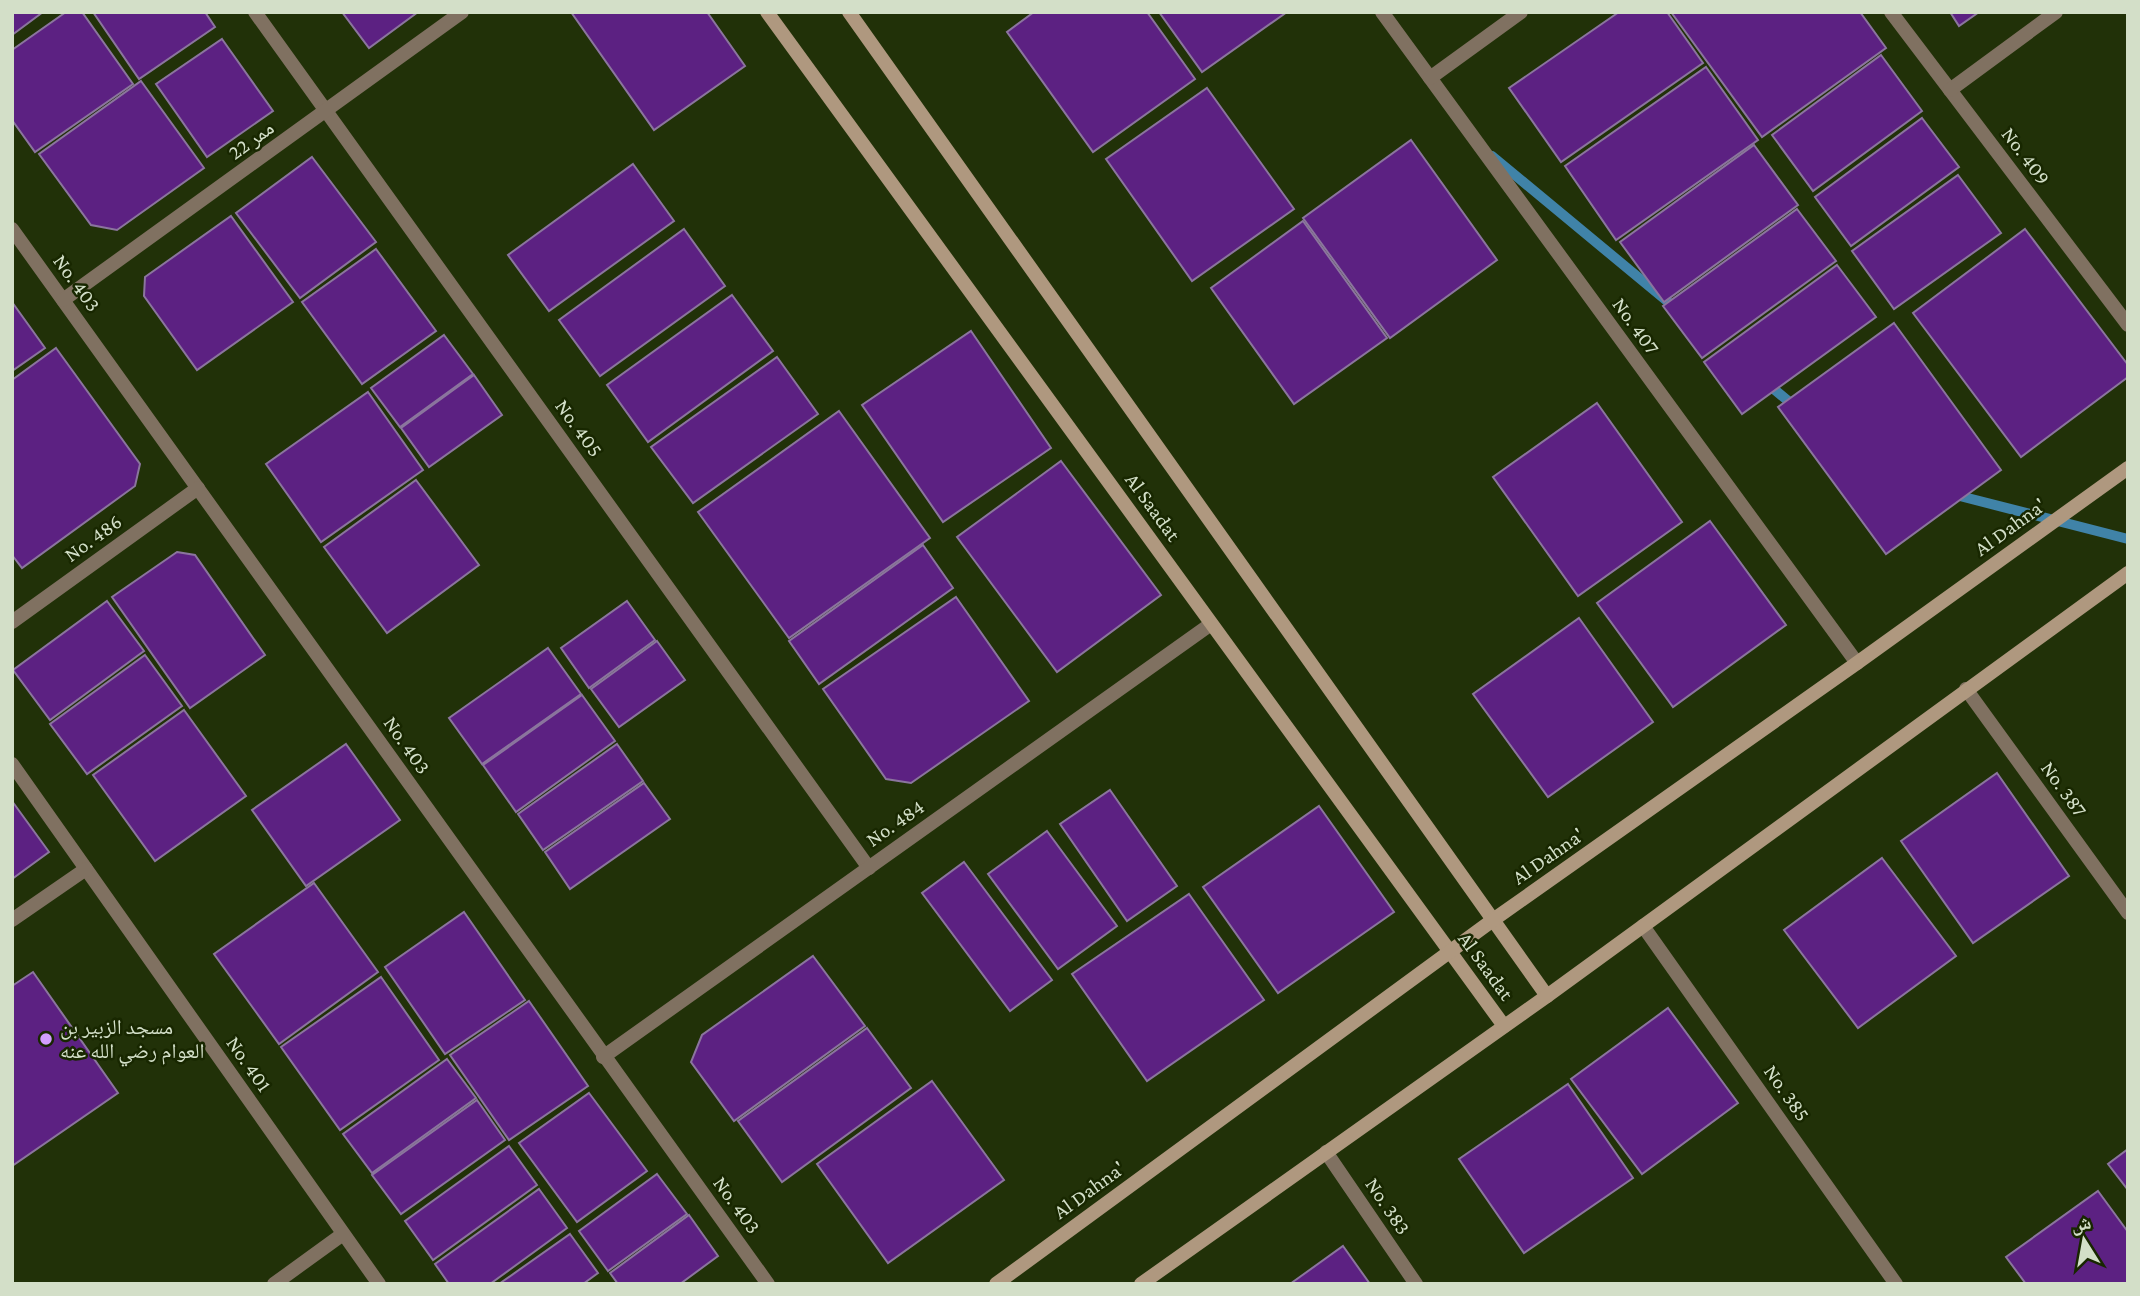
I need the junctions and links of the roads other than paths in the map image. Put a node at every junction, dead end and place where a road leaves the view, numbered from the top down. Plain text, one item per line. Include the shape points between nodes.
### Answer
1 (255, 12) edge
2 (462, 12) edge
3 (767, 12) edge
4 (849, 12) edge
5 (1382, 12) edge
6 (1521, 12) edge
7 (1891, 12) edge
8 (2056, 12) edge
9 (1430, 78) junction
10 (1950, 90) junction
11 (326, 112) junction
12 (12, 229) edge
13 (63, 300) junction
14 (2128, 326) edge
15 (2128, 468) edge
16 (198, 488) junction
17 (2128, 573) edge
18 (12, 622) edge
19 (1212, 624) junction
20 (1857, 663) junction
21 (1966, 690) junction
22 (12, 765) edge
23 (869, 867) junction
24 (86, 869) junction
25 (2128, 912) edge
26 (12, 920) edge
27 (1493, 920) junction
28 (1643, 926) junction
29 (1450, 952) junction
30 (1547, 996) junction
31 (1504, 1027) junction
32 (603, 1057) junction
33 (1326, 1152) junction
34 (343, 1234) junction
35 (274, 1284) edge
36 (379, 1284) edge
37 (768, 1284) edge
38 (996, 1284) edge
39 (1141, 1284) edge
40 (1416, 1284) edge
41 (1896, 1284) edge

1 - 11 street, No. 405
2 - 11 street, ممر 22
3 - 19 street, Al Saadat
4 - 27 street, Al Saadat
5 - 9 street, No. 407
6 - 9 street
7 - 10 street, No. 409
8 - 10 street
9 - 20 street, No. 407
10 - 14 street, No. 409
11 - 13 street, ممر 22
11 - 23 street, No. 405
12 - 13 street, No. 403
13 - 16 street, No. 403
15 - 20 street, Al Dahna'
16 - 18 street, No. 486
16 - 32 street, No. 403
17 - 21 street
19 - 23 street, No. 484
19 - 29 street, Al Saadat
20 - 27 street, Al Dahna'
21 - 25 street, No. 387
21 - 28 street
22 - 24 street, No. 401
23 - 32 street, No. 484
24 - 26 street
24 - 34 street, No. 401
27 - 29 street, Al Dahna'
27 - 30 street, Al Saadat
28 - 30 street
28 - 41 street, No. 385
29 - 31 street, Al Saadat
29 - 38 street, Al Dahna'
30 - 31 street
31 - 33 street
32 - 37 street, No. 403
33 - 39 street
33 - 40 street, No. 383
34 - 35 street
34 - 36 street, No. 401

